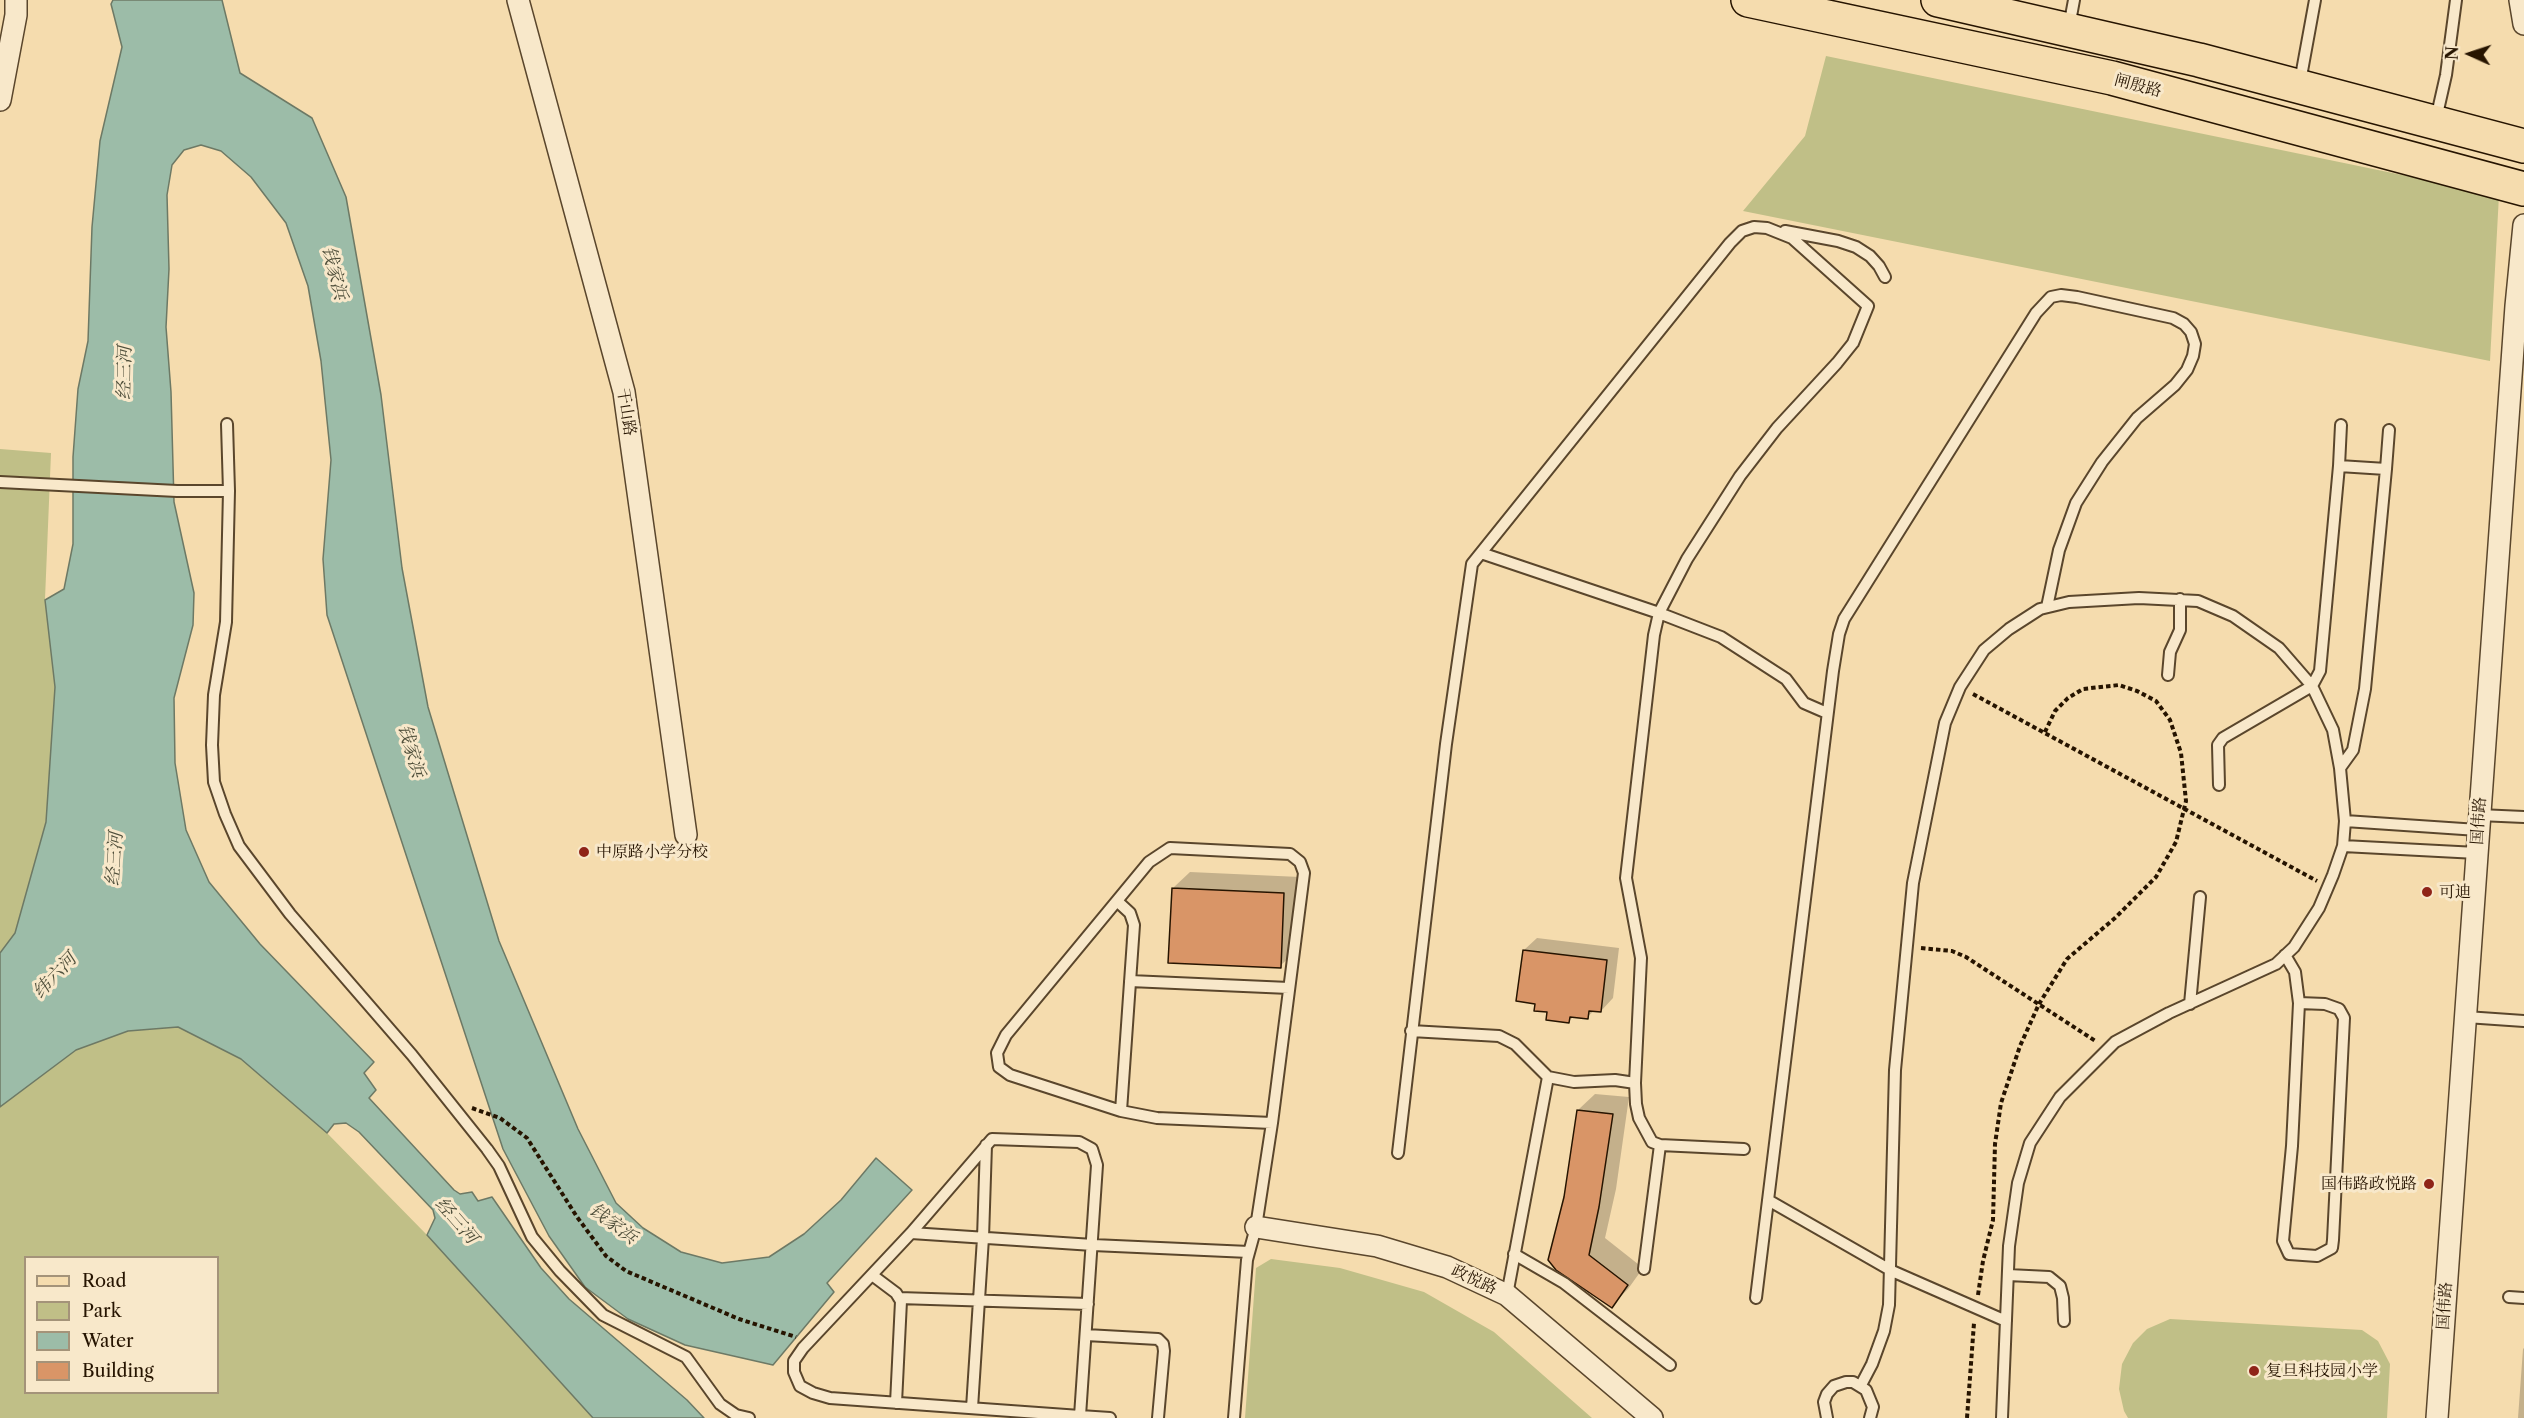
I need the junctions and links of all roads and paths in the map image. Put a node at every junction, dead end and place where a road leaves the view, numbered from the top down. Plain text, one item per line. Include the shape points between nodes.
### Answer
1 (16, 0) edge
2 (518, 0) edge
3 (1748, 0) edge
4 (1938, 0) edge
5 (2315, 0) edge
6 (2456, 0) edge
7 (2520, 0) edge
8 (2071, 15) edge
9 (2524, 24) edge
10 (2300, 85) junction
11 (0, 100) edge
12 (2436, 122) junction
13 (2524, 147) edge
14 (2524, 189) edge
15 (2524, 225) edge
16 (1767, 228) junction
17 (1885, 277) dead end
18 (227, 424) dead end
19 (2341, 425) dead end
20 (2389, 430) dead end
21 (2338, 466) junction
22 (2386, 469) junction
23 (0, 482) edge
24 (229, 491) junction
25 (1481, 553) junction
26 (2180, 599) junction
27 (2047, 607) junction
28 (1659, 613) junction
29 (2168, 675) dead end
30 (2312, 686) junction
31 (1960, 687) junction
32 (1827, 713) junction
33 (2044, 734) junction
34 (2340, 768) junction
35 (2219, 785) dead end
36 (2184, 809) junction
37 (2524, 817) edge
38 (2345, 821) junction
39 (2479, 822) junction
40 (686, 835) dead end
41 (2343, 846) junction
42 (2477, 853) junction
43 (2328, 887) junction
44 (2200, 897) dead end
45 (1117, 901) junction
46 (1906, 947) junction
47 (2285, 955) junction
48 (1130, 981) junction
49 (1289, 988) junction
50 (2299, 1003) junction
51 (2039, 1004) junction
52 (2190, 1004) junction
53 (2466, 1017) junction
54 (2524, 1022) edge
55 (1411, 1031) junction
56 (2108, 1049) junction
57 (1548, 1077) junction
58 (1635, 1083) junction
59 (446, 1098) junction
60 (1121, 1111) junction
61 (1272, 1123) junction
62 (986, 1145) junction
63 (1660, 1145) junction
64 (1744, 1149) dead end
65 (1398, 1153) dead end
66 (1768, 1200) junction
67 (1256, 1227) junction
68 (911, 1233) junction
69 (983, 1238) junction
70 (1093, 1245) junction
71 (1249, 1252) junction
72 (1514, 1254) junction
73 (1644, 1269) dead end
74 (1892, 1271) junction
75 (872, 1275) junction
76 (2008, 1275) junction
77 (1507, 1295) junction
78 (2509, 1297) dead end
79 (899, 1298) junction
80 (1756, 1298) dead end
81 (2524, 1298) edge
82 (979, 1300) junction
83 (1088, 1305) junction
84 (1976, 1308) junction
85 (2006, 1321) junction
86 (2064, 1321) dead end
87 (1086, 1335) junction
88 (809, 1341) junction
89 (1670, 1365) dead end
90 (1861, 1385) junction
91 (896, 1402) junction
92 (972, 1408) junction
93 (1080, 1416) junction
94 (749, 1418) edge
95 (1110, 1418) edge
96 (1158, 1418) edge
97 (1234, 1418) edge
98 (1652, 1418) edge
99 (1827, 1418) edge
100 (1870, 1418) edge
101 (1967, 1418) edge
102 (2002, 1418) edge
103 (2437, 1418) edge

1 - 11 street
2 - 40 street, 干山路 via 624,392
3 - 14 main road, 闸殷路 via 2112,78
4 - 8 main road
5 - 10 lane
6 - 12 lane
7 - 9 street
8 - 10 main road
10 - 12 main road
12 - 13 main road
15 - 39 street, 国伟路
16 - 17 lane via 1856,247 1870,256
16 - 25 lane via 1742,231 1730,243
16 - 28 lane via 1792,238 1868,306 1848,350 1777,428 1740,476 1687,559
18 - 24 lane
19 - 21 lane
20 - 22 lane
21 - 22 lane
21 - 30 lane via 2320,671
22 - 34 lane via 2365,689 2353,750
23 - 24 lane
24 - 59 lane via 226,622 214,694 212,745 214,782 225,814 239,846 290,914
25 - 28 lane
25 - 55 lane via 1470,571
26 - 27 lane via 2069,602
26 - 29 lane via 2180,630 2170,652
26 - 30 lane via 2198,601 2233,616 2279,648
27 - 31 lane via 2009,629 1984,650
27 - 32 lane via 2059,550 2076,503 2137,418 2187,370 2195,344 2191,332 2173,318 2061,295 2050,297 2036,312 1844,619
28 - 32 lane via 1741,648 1785,679 1804,703
28 - 58 lane via 1626,878 1641,958
30 - 34 lane via 2333,730
30 - 35 lane via 2223,738 2218,745
31 - 33 path
31 - 46 lane via 1945,723 1933,774
32 - 66 lane
33 - 36 path
33 - 36 path via 2055,711 2083,688 2119,685 2138,691 2156,701 2170,720 2181,753
34 - 38 lane
36 - 43 path
36 - 51 path via 2176,842 2156,877 2067,959
37 - 39 lane
38 - 39 lane
38 - 41 lane
39 - 42 street, 国伟路
41 - 42 lane
41 - 43 lane
42 - 53 street, 国伟路
43 - 47 lane via 2319,908
44 - 52 lane
45 - 48 lane via 1130,913 1134,925
45 - 49 lane via 1149,862 1170,848 1290,854 1300,862 1304,873
45 - 60 lane via 1006,1035 997,1053 999,1067 1010,1075
46 - 51 path via 1952,951
46 - 74 lane via 1895,1070
47 - 50 lane via 2295,972
47 - 52 lane via 2276,964
48 - 49 lane
48 - 60 lane
49 - 61 lane
50 - 50 lane via 2283,1241 2289,1254 2317,1256 2332,1248 2333,1240 2344,1018 2339,1010 2325,1004
51 - 56 path
51 - 84 path via 2001,1104 1995,1144 1993,1220
52 - 56 lane
53 - 54 lane
53 - 103 street, 国伟路
55 - 57 lane via 1499,1036 1515,1044
55 - 65 lane
56 - 76 lane via 2060,1097 2030,1143 2018,1183
57 - 58 lane via 1574,1082
57 - 72 lane
58 - 63 lane via 1639,1118 1652,1142
59 - 88 path via 500,1118 527,1138 606,1256 626,1271 738,1318
59 - 94 lane via 499,1166 532,1237 580,1293 603,1315 686,1357 720,1404
60 - 61 lane via 1157,1118
61 - 67 lane
62 - 68 lane
62 - 69 lane
62 - 70 lane via 992,1139 1079,1142 1092,1149 1097,1165
63 - 64 lane
63 - 73 lane
66 - 74 lane
66 - 80 lane
67 - 71 lane
67 - 77 street, 政悦路 via 1377,1246 1447,1267
68 - 69 lane
68 - 75 lane
69 - 70 lane
69 - 82 lane
70 - 71 lane
70 - 83 lane
71 - 97 lane
72 - 77 lane
72 - 89 lane via 1564,1283
74 - 84 lane
74 - 90 lane via 1884,1331
75 - 79 lane
75 - 88 lane
76 - 85 lane
76 - 86 lane via 2049,1277 2060,1286
77 - 98 street, 政悦路
78 - 81 lane
79 - 82 lane
79 - 91 lane
82 - 83 lane
82 - 92 lane
83 - 87 lane
84 - 85 lane
84 - 101 path
85 - 102 lane
87 - 93 lane
87 - 96 lane via 1158,1339 1163,1344
88 - 91 lane via 794,1361 800,1386 830,1398
90 - 99 lane via 1846,1382 1834,1386 1824,1402
90 - 100 lane via 1871,1397
91 - 92 lane
92 - 93 lane
93 - 95 lane

